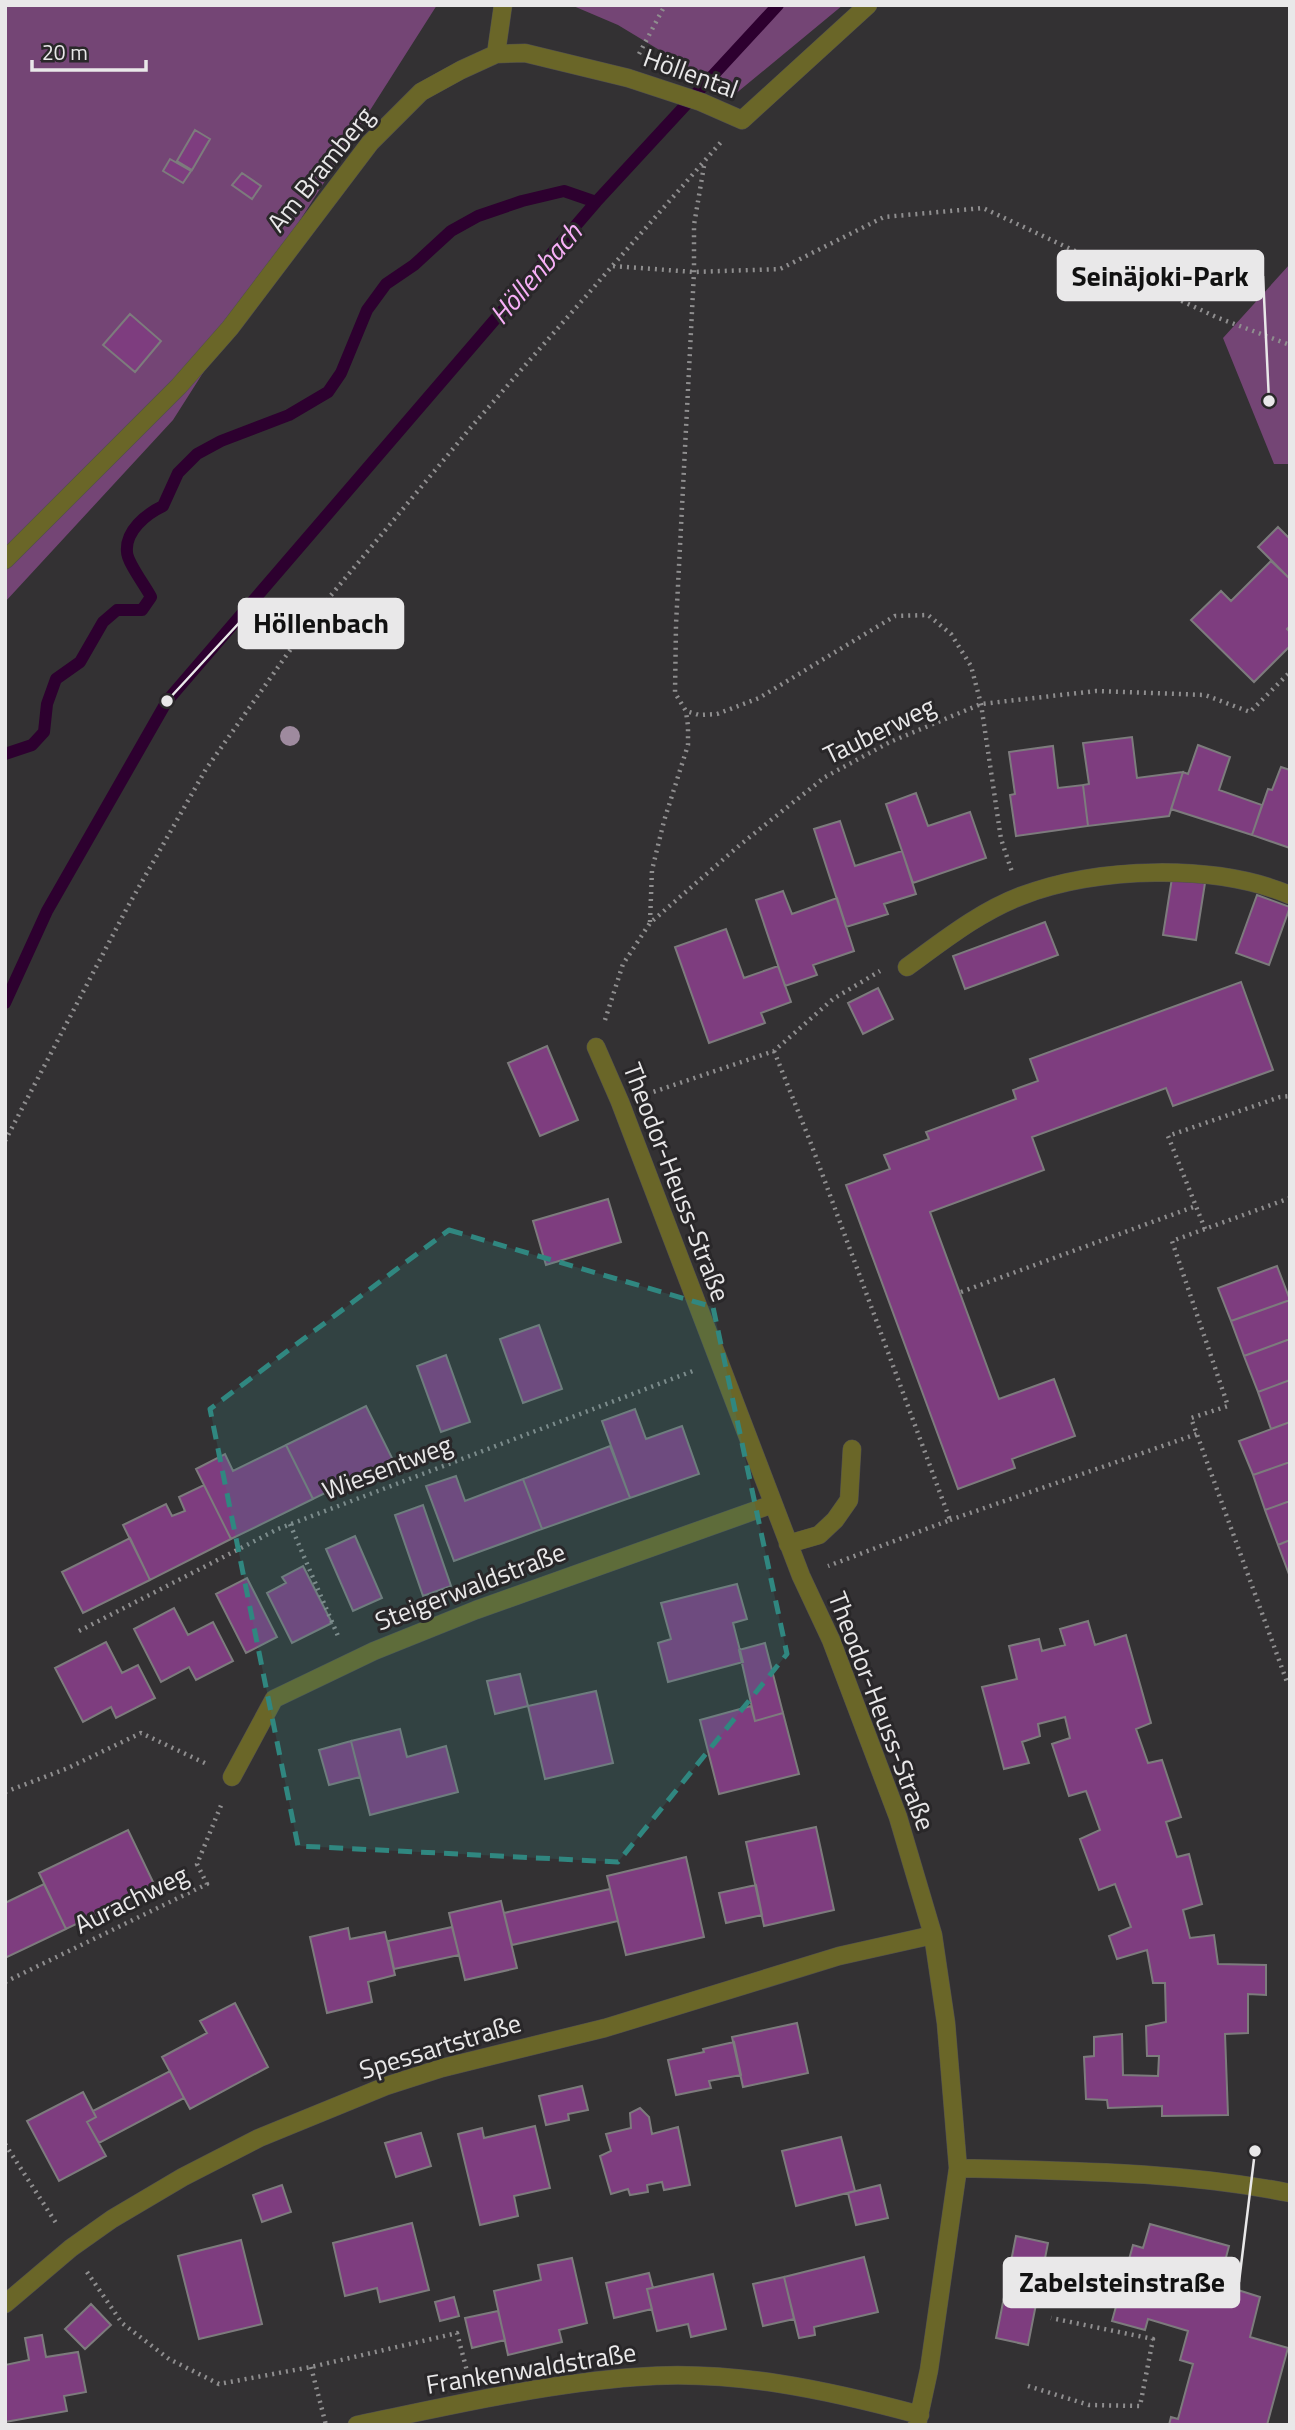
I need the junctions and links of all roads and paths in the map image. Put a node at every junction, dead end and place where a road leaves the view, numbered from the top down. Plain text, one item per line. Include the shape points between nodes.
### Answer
1 (503, 5) edge
2 (665, 5) edge
3 (868, 5) edge
4 (496, 54) junction
5 (628, 78) junction
6 (742, 120) junction
7 (704, 163) junction
8 (613, 266) junction
9 (694, 272) junction
10 (1290, 345) edge
11 (5, 561) edge
12 (1290, 671) edge
13 (981, 704) junction
14 (686, 711) junction
15 (1001, 839) dead end
16 (1290, 895) edge
17 (650, 923) junction
18 (907, 967) joint
19 (596, 1047) joint
20 (774, 1051) junction
21 (650, 1093) dead end
22 (1290, 1096) edge
23 (5, 1141) edge
24 (1290, 1198) edge
25 (1195, 1206) junction
26 (1205, 1229) junction
27 (961, 1292) dead end
28 (719, 1362) junction
29 (1198, 1434) junction
30 (852, 1449) dead end
31 (773, 1504) junction
32 (950, 1520) junction
33 (290, 1524) junction
34 (789, 1544) junction
35 (801, 1576) junction
36 (79, 1631) dead end
37 (349, 1663) junction
38 (1289, 1682) edge
39 (232, 1777) junction
40 (5, 1792) edge
41 (933, 1934) junction
42 (5, 1982) edge
43 (5, 2144) edge
44 (958, 2168) junction
45 (1290, 2193) edge
46 (71, 2248) junction
47 (5, 2304) edge
48 (1051, 2318) dead end
49 (311, 2367) junction
50 (1028, 2386) dead end
51 (475, 2400) junction
52 (918, 2420) edge
53 (326, 2425) edge
54 (357, 2425) edge

1 - 4 street
2 - 5 path
3 - 6 street, Höllental
4 - 5 street, Höllental via 525,53
4 - 11 street, Am Bramberg via 421,92 370,143 230,328 179,386
5 - 6 street, Höllental
6 - 7 path
7 - 8 path
7 - 9 path via 694,225
8 - 9 path
8 - 23 path via 317,611 206,769
9 - 10 path via 780,269 884,217 983,208 1216,317
9 - 14 path via 676,625 675,694
12 - 13 path, Tauberweg via 1250,712 1205,695 1096,691
13 - 14 path via 971,666 951,634 928,615 895,615 759,698 717,714
13 - 15 path
13 - 17 path, Tauberweg via 825,777
14 - 17 path via 688,745 652,870
16 - 18 street via 1218,876 1147,872 1072,881 1021,896 978,917
17 - 19 path, Tauberweg via 623,964
18 - 20 path via 878,971 833,999
19 - 28 street, Theodor-Heuss-Straße
20 - 21 path
20 - 32 path
22 - 25 path via 1168,1136
24 - 26 path
25 - 26 path
25 - 27 path
26 - 29 path via 1172,1241 1228,1406 1192,1418
28 - 31 street, Theodor-Heuss-Straße
28 - 33 path, Wiesentweg
29 - 32 path
29 - 38 path
30 - 34 street via 849,1500 819,1535
31 - 34 street, Theodor-Heuss-Straße
31 - 37 street, Steigerwaldstraße via 476,1609
32 - 35 path
33 - 36 path, Wiesentweg
33 - 37 path
34 - 35 street, Theodor-Heuss-Straße
35 - 41 street, Theodor-Heuss-Straße via 860,1712
37 - 39 street, Steigerwaldstraße via 274,1699
39 - 40 path via 141,1733
39 - 42 path, Aurachweg via 197,1864 207,1884
41 - 44 street, Theodor-Heuss-Straße
41 - 46 street, Spessartstraße via 839,1956 605,2028 386,2086 259,2138 183,2177
43 - 46 path
44 - 45 street via 1174,2176
44 - 52 street, Theodor-Heuss-Straße
46 - 47 street, Spessartstraße
46 - 49 path via 122,2323 179,2364 219,2384
48 - 50 path via 1153,2339 1140,2406 1089,2405
49 - 51 path via 457,2333
49 - 53 path
51 - 52 street, Frankenwaldstraße via 637,2376 702,2377 845,2395
51 - 54 street, Frankenwaldstraße

